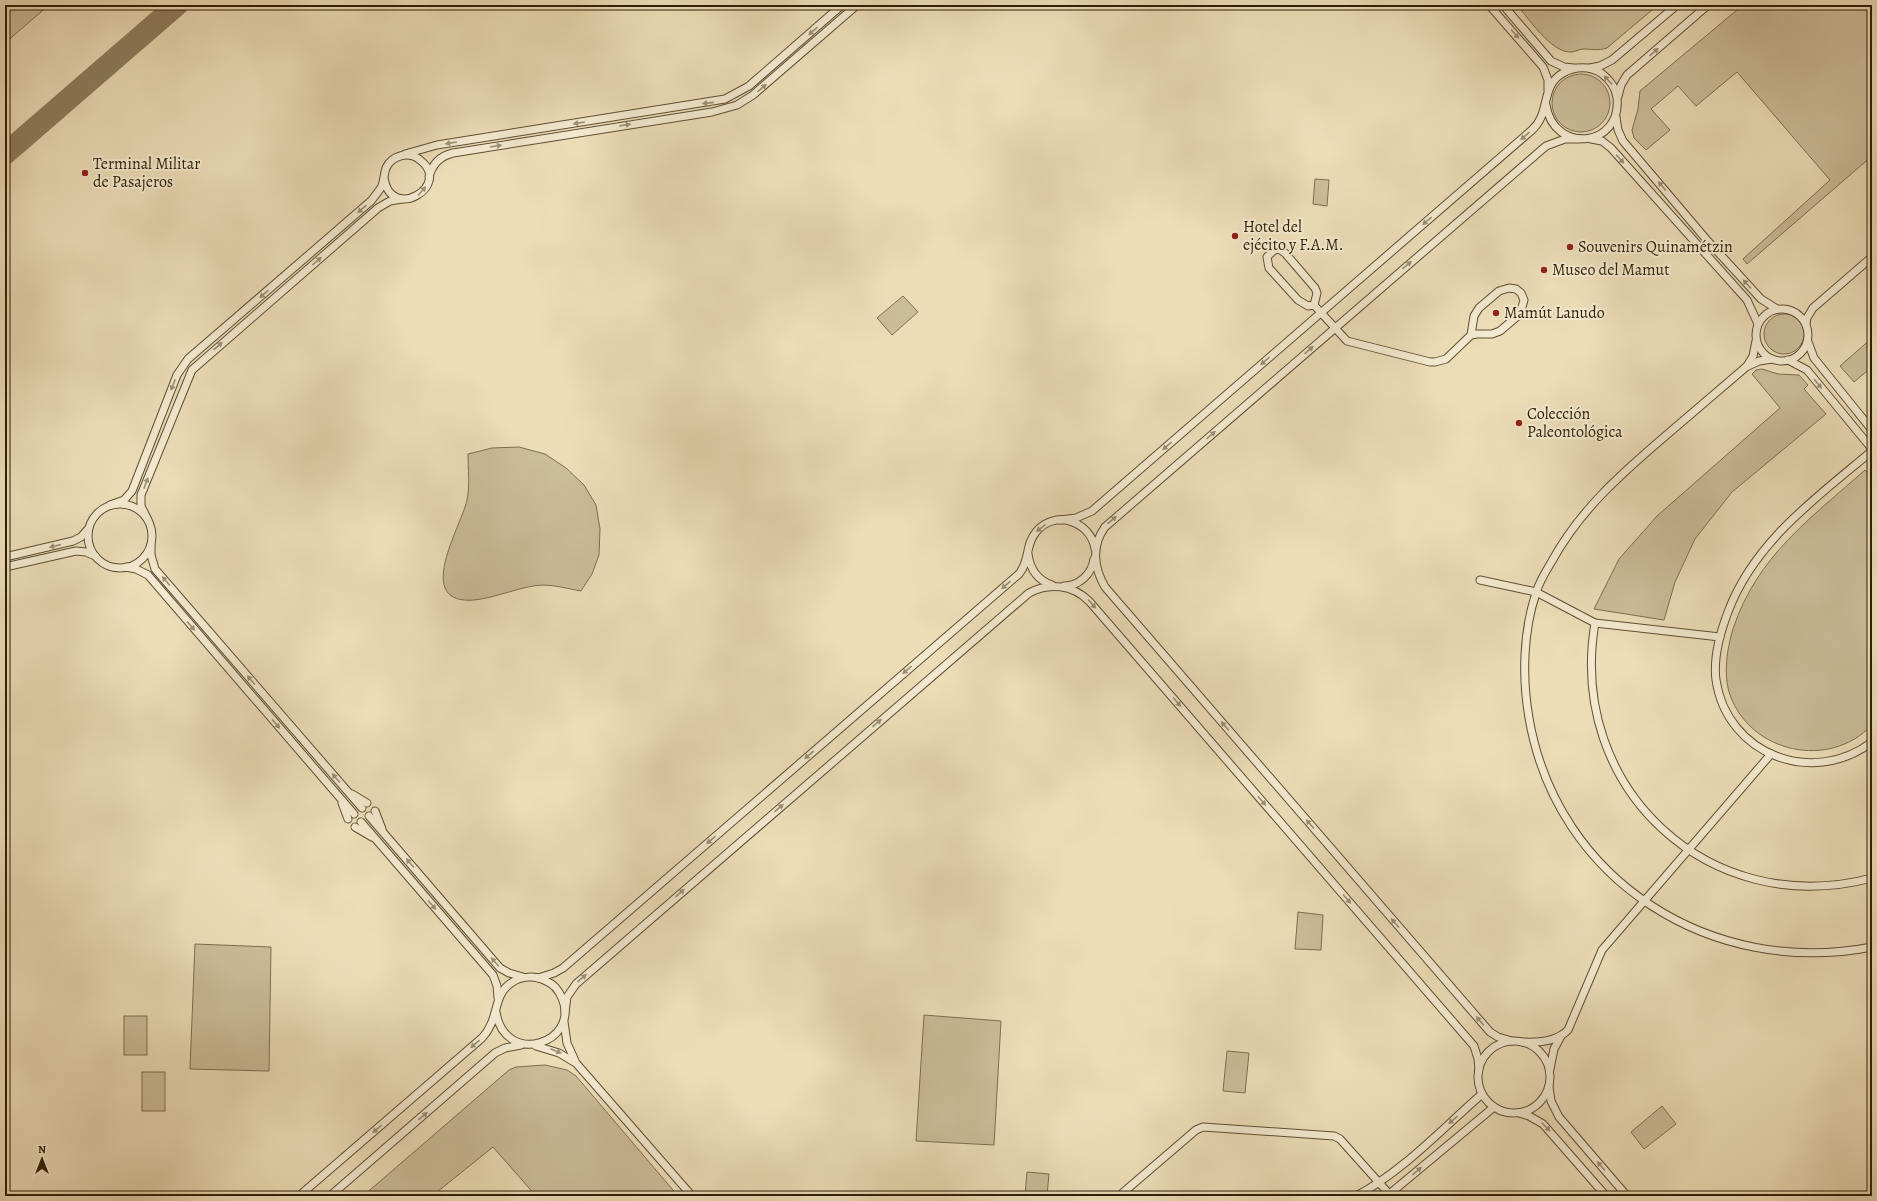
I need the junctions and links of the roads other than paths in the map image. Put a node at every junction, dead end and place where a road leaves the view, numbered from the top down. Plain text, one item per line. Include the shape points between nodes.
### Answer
1 (842, 5) edge
2 (857, 5) edge
3 (1489, 5) edge
4 (1502, 5) edge
5 (1677, 5) edge
6 (1708, 5) edge
7 (1580, 68) junction
8 (1590, 68) junction
9 (1547, 95) junction
10 (1618, 104) junction
11 (1546, 105) junction
12 (1616, 114) junction
13 (1579, 139) junction
14 (1588, 139) junction
15 (400, 156) junction
16 (384, 178) junction
17 (429, 178) junction
18 (404, 199) junction
19 (1872, 257) edge
20 (1314, 305) junction
21 (1813, 308) junction
22 (1777, 309) junction
23 (1794, 312) junction
24 (1321, 313) junction
25 (1758, 324) junction
26 (1806, 324) junction
27 (1334, 328) junction
28 (1471, 335) junction
29 (1756, 340) junction
30 (1808, 342) junction
31 (201, 348) junction
32 (207, 356) junction
33 (1772, 359) junction
34 (1788, 360) junction
35 (1746, 367) junction
36 (1872, 430) edge
37 (1872, 450) edge
38 (110, 505) junction
39 (148, 520) junction
40 (1060, 520) junction
41 (88, 529) junction
42 (151, 545) junction
43 (1028, 554) junction
44 (1095, 554) junction
45 (5, 557) edge
46 (96, 558) junction
47 (5, 567) edge
48 (126, 567) junction
49 (1480, 580) dead end
50 (1058, 587) junction
51 (1536, 592) junction
52 (1595, 623) junction
53 (1720, 637) junction
54 (1872, 742) edge
55 (1770, 754) junction
56 (365, 805) dead end
57 (372, 813) dead end
58 (351, 817) dead end
59 (358, 825) dead end
60 (1688, 849) junction
61 (1872, 878) edge
62 (1644, 901) junction
63 (1872, 947) edge
64 (529, 977) junction
65 (538, 978) junction
66 (497, 1003) junction
67 (496, 1012) junction
68 (565, 1012) junction
69 (564, 1021) junction
70 (1561, 1036) junction
71 (1512, 1041) junction
72 (1522, 1042) junction
73 (530, 1045) junction
74 (576, 1063) junction
75 (1478, 1069) junction
76 (1549, 1081) junction
77 (1482, 1094) junction
78 (1494, 1107) junction
79 (1511, 1112) junction
80 (1420, 1149) junction
81 (1430, 1160) junction
82 (1379, 1182) junction
83 (1389, 1195) edge
84 (299, 1196) edge
85 (330, 1196) edge
86 (692, 1196) edge
87 (1119, 1196) edge
88 (1356, 1196) edge
89 (1606, 1196) edge
90 (1627, 1196) edge

1 -> 15 street via 749,86 725,99 438,145
17 -> 2 street via 438,160 453,153 712,112 737,105 754,95
3 -> 9 street via 1543,67 1548,80
4 - 7 street via 1551,61 1564,67
5 - 8 street via 1612,60
10 -> 6 street via 1619,89 1627,75
7 - 8 street
7 - 9 street via 1571,69 1559,76
10 -> 8 street via 1617,94 1610,82
9 - 11 street
10 - 12 street
11 - 13 street via 1547,113 1556,128 1570,137
11 -> 24 street via 1536,127
12 - 14 street via 1606,130
22 -> 12 street via 1761,299 1623,140 1618,130
13 - 14 street
27 -> 13 street via 1546,146 1565,139
14 -> 25 street via 1602,141 1611,148 1747,300
15 - 16 street via 390,162
15 - 17 street via 411,156 422,161
16 - 18 street via 390,192
16 -> 31 street via 371,201
18 -> 17 street via 421,194
32 -> 18 street via 378,208 390,201
19 - 21 street
20 - 20 street via 1308,306 1298,300 1269,268 1267,257 1270,253 1279,249 1285,253 1315,288 1317,293
20 - 24 street
21 - 23 street
21 - 26 street
22 - 23 street
22 - 25 street via 1769,312
23 - 26 street
24 - 27 street
24 -> 40 street via 1092,511 1076,518
25 - 29 street
26 - 30 street
27 - 28 street via 1347,341 1430,362 1446,359
44 -> 27 street via 1098,539 1105,526
28 - 28 street via 1500,331 1520,314 1524,300 1521,293 1509,288 1494,295 1474,316
29 - 33 street via 1759,348
29 - 35 street via 1753,356
30 - 34 street via 1801,354
30 - 36 street via 1814,358
31 - 32 street
31 -> 38 street via 179,371 132,491 124,500
39 -> 32 street via 142,506 141,495 187,379 195,366
33 - 34 street
33 - 35 street
34 -> 37 street via 1807,370
35 - 51 street via 1617,477 1597,498 1561,544
37 - 53 street via 1792,520 1760,554 1737,591
38 - 39 street via 127,504 135,507
38 - 41 street via 96,514
39 - 42 street via 151,528
40 -> 43 street via 1043,525 1037,530 1028,546
40 - 44 street via 1069,520 1085,529 1094,545
41 -> 45 street via 73,542
41 - 46 street via 89,544
42 - 48 street via 142,560
56 -> 42 street via 348,792 155,569
43 - 50 street via 1032,570 1037,576
43 -> 65 street via 1022,570 997,593 562,968
44 - 50 street via 1090,571 1084,578 1076,583
71 -> 44 street via 1490,1032 1105,587 1098,571
46 - 47 street via 86,552 76,551
46 - 48 street via 109,566
48 -> 58 street via 148,575 341,799
49 - 51 street
68 -> 50 street via 567,998 576,984 1029,592 1040,588
50 -> 75 street via 1077,592 1089,601 1474,1046
51 - 52 street
51 - 62 street via 1525,656 1525,688 1541,764 1556,799 1588,848 1614,876
52 - 53 street
52 - 60 street via 1591,655 1592,688 1597,720 1607,750 1640,806 1662,829
53 - 55 street via 1716,674 1725,710 1744,736
54 - 55 street via 1846,756 1825,762 1792,761
55 - 60 street
64 -> 57 street via 514,975 500,968 385,834
59 -> 66 street via 377,841 493,975 498,992
60 - 61 street via 1731,872 1779,884 1828,886
60 - 62 street
62 - 63 street via 1693,928 1746,946 1801,954
62 - 70 street via 1602,950 1572,1023
64 - 65 street
64 - 66 street via 520,978 509,985
65 - 68 street via 555,986 564,1002
66 - 67 street
67 - 73 street via 499,1024 506,1034 520,1043
67 -> 84 street via 492,1024 482,1038
68 - 69 street
69 - 73 street via 549,1040
69 - 74 street via 567,1043
70 - 72 street via 1541,1042
70 - 76 street via 1552,1057
71 - 72 street
71 - 75 street via 1494,1046
72 - 76 street via 1539,1051 1549,1068
73 -> 74 street via 555,1051
85 -> 73 street via 495,1053 511,1046
74 - 86 street
75 - 77 street
76 - 79 street via 1544,1096 1535,1105 1528,1110
90 -> 76 street via 1559,1117 1552,1101
77 - 78 street
77 -> 80 street
78 - 79 street
78 - 81 street
79 -> 89 street via 1529,1116 1543,1124
80 - 81 street
80 - 82 street
83 -> 81 street
82 - 83 street
82 - 87 street via 1334,1136 1202,1127
82 - 88 street

